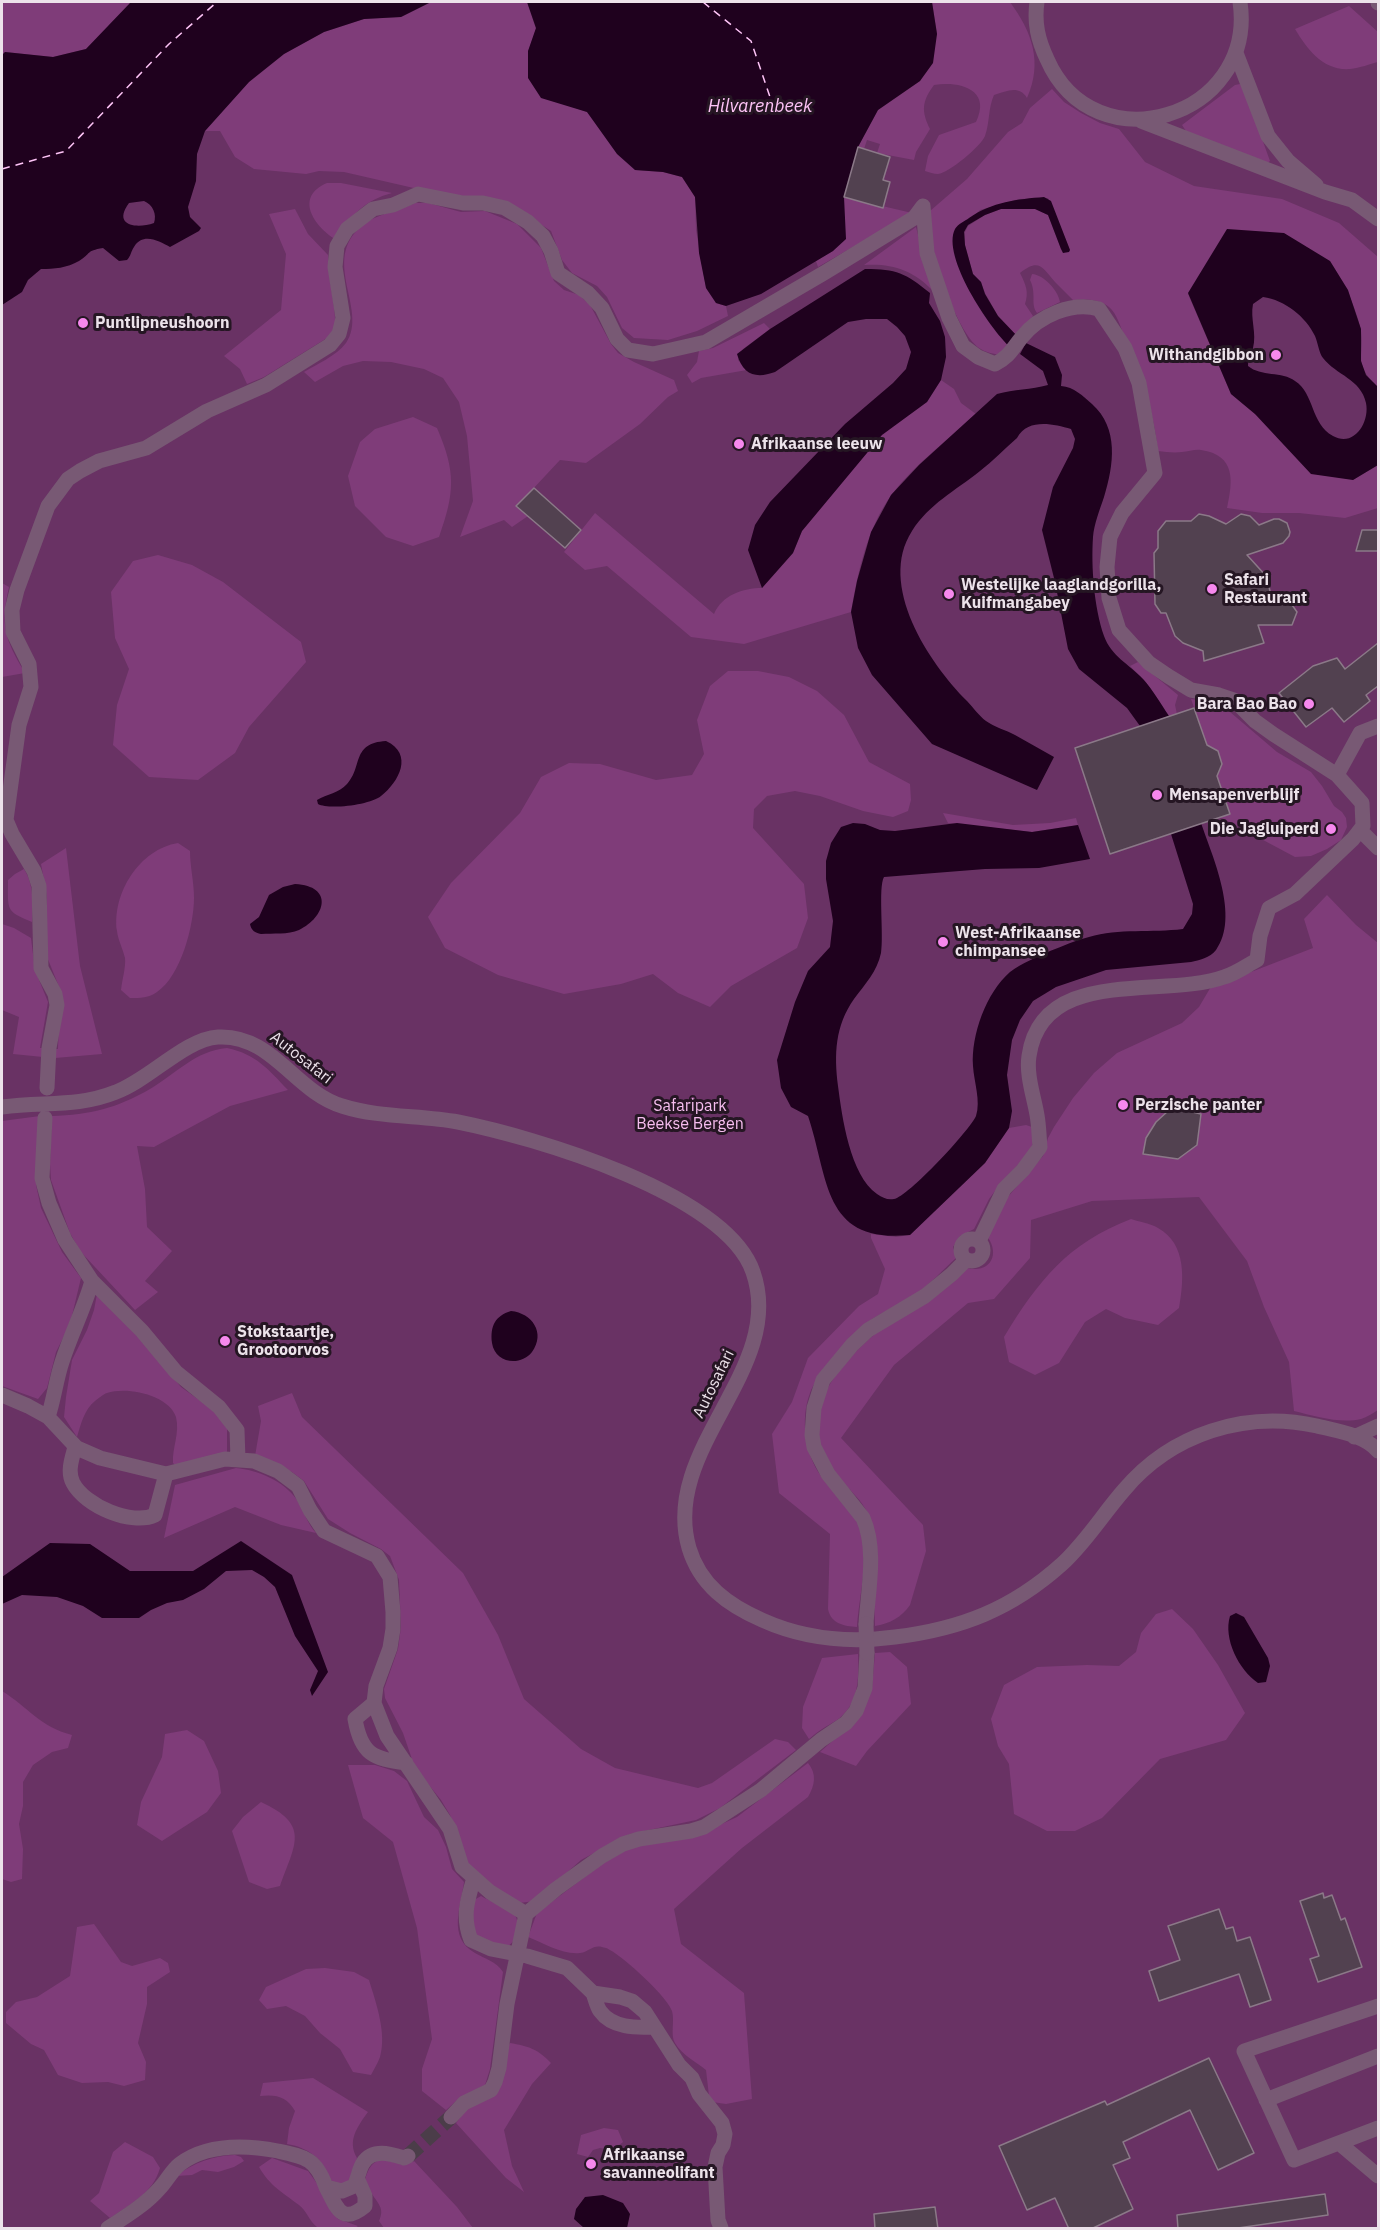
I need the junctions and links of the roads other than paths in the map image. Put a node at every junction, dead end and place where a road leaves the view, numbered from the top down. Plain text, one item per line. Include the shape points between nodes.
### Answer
1 (1240, 2) edge
2 (1034, 4) edge
3 (1236, 53) junction
4 (1138, 120) junction
5 (1325, 192) junction
6 (1378, 219) edge
7 (1378, 726) edge
8 (1337, 775) junction
9 (1360, 830) junction
10 (1378, 848) edge
11 (47, 1088) dead end
12 (2, 1107) edge
13 (45, 1118) dead end
14 (92, 1281) junction
15 (2, 1395) edge
16 (48, 1417) junction
17 (1378, 1426) edge
18 (1354, 1437) junction
19 (75, 1447) junction
20 (1377, 1447) edge
21 (238, 1460) junction
22 (166, 1474) junction
23 (374, 1703) junction
24 (406, 1763) junction
25 (474, 1878) junction
26 (526, 1914) junction
27 (518, 1954) junction
28 (593, 1993) junction
29 (1378, 2006) edge
30 (654, 2027) junction
31 (1378, 2056) edge
32 (1266, 2100) junction
33 (451, 2117) tunnel mouth
34 (1378, 2128) edge
35 (1339, 2143) junction
36 (408, 2156) dead end
37 (1378, 2176) edge
38 (358, 2180) junction
39 (326, 2187) junction
40 (108, 2229) edge
41 (721, 2229) edge

1 - 3 street via 1241,34
2 - 4 street via 1038,39 1054,75 1071,94 1090,108
3 - 4 street via 1226,72 1197,102 1179,112
3 - 5 street via 1268,135 1288,161
4 - 5 street
5 - 6 street via 1352,200
7 - 8 street via 1360,733
8 - 9 street via 1362,803
8 - 11 street via 1255,721 1234,700 1191,690 1158,669 1119,630 1109,598 1110,537 1122,513 1155,473 1139,383 1125,348 1099,309 1087,305 1039,321 1010,356 995,364 978,357 963,346 949,318 927,253 923,206 914,218 706,342 653,354 628,350 617,339 602,308 558,273 543,236 528,222 505,208 418,194 373,209 347,229 337,246 334,267 343,318 339,334 330,345 266,385 207,411 146,448 99,461 80,471 60,489 40,523 12,610 13,632 29,664 31,687 19,725 6,820 39,886 41,968 57,1005
9 - 10 street
9 - 26 street, bridge via 1295,894 1269,908 1257,960 1224,978 1096,993 1064,1004 1044,1018 1028,1058 1040,1147 1004,1189 979,1241 981,1257 966,1260 925,1296 868,1330 823,1380 816,1400 814,1447 828,1474 863,1518 870,1556 865,1688 846,1723 760,1790 704,1827 623,1844
12 - 18 street, Autosafari via 92,1101 130,1086 193,1044 222,1036 251,1042 314,1093 346,1108 457,1122 532,1141 598,1163 689,1206 742,1250 754,1274 759,1299 753,1343 689,1484 686,1536 697,1568 714,1592 739,1610 798,1633 848,1640 902,1636 946,1629 997,1611 1072,1554 1140,1473 1180,1443 1207,1431 1271,1421 1307,1424
13 - 14 street via 42,1178 49,1203 65,1240
14 - 16 street via 61,1364
14 - 21 street via 176,1372 219,1407 237,1430
15 - 16 street
16 - 19 street
17 - 18 street
18 - 20 street, Autosafari
19 - 22 street via 100,1458
19 - 22 street via 70,1466 72,1482 81,1494 123,1517 145,1520 155,1515
21 - 22 street via 225,1459
21 - 23 street via 254,1461 298,1486 324,1531 377,1556 390,1577 393,1629
23 - 24 street via 387,1736
23 - 24 street via 355,1719 358,1738 369,1752 384,1760
24 - 25 street via 450,1829 462,1867
25 - 26 street
25 - 27 street via 465,1926 471,1940
26 - 27 street
27 - 28 street via 567,1968
27 - 33 street via 495,2082 491,2090 464,2103
28 - 30 street via 632,2001
28 - 30 street via 601,2012 620,2025
29 - 32 street via 1244,2051
30 - 41 street via 722,2123 725,2134 715,2167
31 - 32 street
32 - 35 street via 1294,2160
34 - 35 street
35 - 37 street
36 - 38 street via 374,2154 363,2163
38 - 39 street via 342,2191
38 - 39 street via 365,2206 357,2213 337,2210
39 - 40 street via 310,2160 296,2155 243,2146 207,2151 181,2163 159,2189

